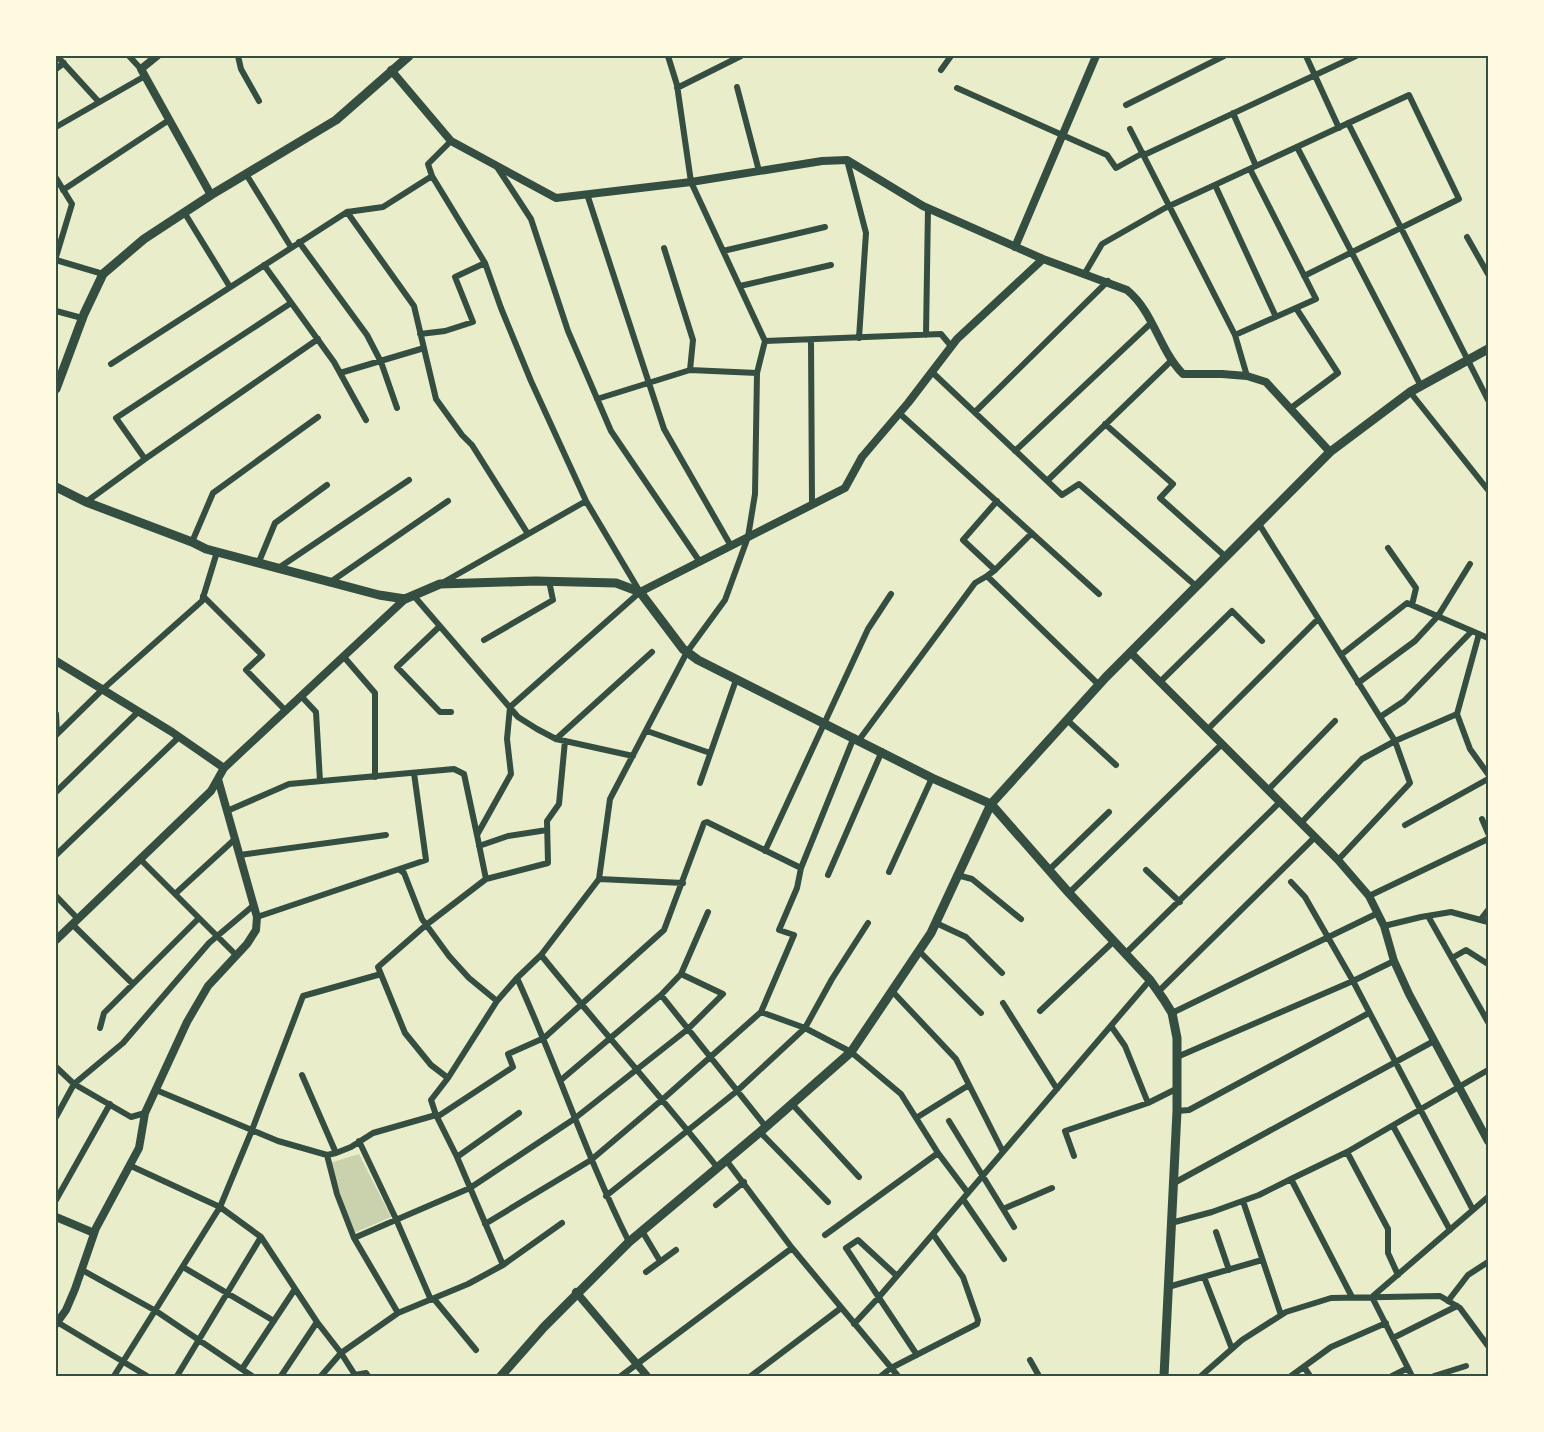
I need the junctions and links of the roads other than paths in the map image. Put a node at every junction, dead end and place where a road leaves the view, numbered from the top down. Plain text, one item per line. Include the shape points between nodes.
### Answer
1 (57, 56) edge
2 (129, 56) edge
3 (157, 56) edge
4 (238, 56) edge
5 (668, 56) edge
6 (741, 56) edge
7 (951, 56) edge
8 (1096, 56) edge
9 (1224, 56) edge
10 (1306, 56) edge
11 (1356, 56) edge
12 (403, 58) edge
13 (64, 63) junction
14 (56, 69) edge
15 (392, 70) junction
16 (941, 70) dead end
17 (143, 73) junction
18 (1315, 75) junction
19 (737, 87) dead end
20 (677, 88) junction
21 (957, 88) dead end
22 (99, 102) junction
23 (259, 102) dead end
24 (1126, 105) dead end
25 (1233, 113) junction
26 (169, 120) junction
27 (1348, 123) junction
28 (56, 127) edge
29 (1339, 128) junction
30 (1130, 129) dead end
31 (1062, 135) junction
32 (451, 141) junction
33 (1297, 147) junction
34 (1143, 154) junction
35 (847, 159) junction
36 (495, 164) junction
37 (1253, 168) junction
38 (759, 171) junction
39 (246, 174) junction
40 (432, 176) junction
41 (56, 178) edge
42 (692, 182) junction
43 (1215, 185) junction
44 (63, 190) junction
45 (587, 194) junction
46 (211, 195) junction
47 (1171, 206) junction
48 (928, 208) junction
49 (184, 212) junction
50 (347, 212) junction
51 (825, 227) dead end
52 (1400, 227) junction
53 (1467, 237) dead end
54 (299, 242) junction
55 (291, 247) junction
56 (1015, 247) junction
57 (664, 248) dead end
58 (723, 251) junction
59 (1351, 252) junction
60 (56, 258) edge
61 (1043, 259) junction
62 (485, 263) junction
63 (264, 265) junction
64 (831, 265) dead end
65 (1085, 273) junction
66 (103, 274) junction
67 (1488, 274) edge
68 (1304, 276) junction
69 (1108, 281) junction
70 (740, 286) junction
71 (230, 287) junction
72 (291, 303) junction
73 (1296, 308) junction
74 (56, 311) edge
75 (1276, 316) junction
76 (82, 318) junction
77 (1151, 323) junction
78 (420, 334) junction
79 (1235, 334) junction
80 (926, 335) junction
81 (859, 338) junction
82 (318, 339) junction
83 (811, 340) junction
84 (765, 341) junction
85 (951, 346) junction
86 (424, 348) junction
87 (1488, 349) edge
88 (1172, 360) junction
89 (1468, 360) junction
90 (381, 362) junction
91 (111, 364) dead end
92 (59, 369) edge
93 (690, 370) junction
94 (932, 372) junction
95 (340, 373) junction
96 (757, 373) junction
97 (1247, 376) junction
98 (649, 383) junction
99 (1421, 386) junction
100 (56, 389) edge
101 (1410, 392) junction
102 (597, 399) junction
103 (1488, 400) edge
104 (397, 408) dead end
105 (1291, 408) junction
106 (975, 412) junction
107 (899, 413) junction
108 (318, 417) dead end
109 (366, 420) dead end
110 (1105, 424) junction
111 (1015, 451) junction
112 (1330, 452) junction
113 (145, 459) junction
114 (409, 480) dead end
115 (1047, 481) junction
116 (327, 485) dead end
117 (56, 487) edge
118 (1488, 490) edge
119 (448, 501) dead end
120 (586, 501) junction
121 (997, 501) junction
122 (86, 502) junction
123 (812, 504) junction
124 (1259, 524) junction
125 (1032, 533) junction
126 (528, 534) junction
127 (748, 537) junction
128 (192, 543) junction
129 (731, 546) junction
130 (1388, 548) dead end
131 (217, 552) junction
132 (1226, 557) junction
133 (700, 562) junction
134 (258, 564) junction
135 (1470, 564) dead end
136 (277, 569) junction
137 (995, 570) junction
138 (987, 576) junction
139 (549, 581) junction
140 (329, 583) junction
141 (440, 584) junction
142 (1196, 586) junction
143 (640, 592) junction
144 (891, 594) dead end
145 (1099, 594) dead end
146 (203, 596) junction
147 (409, 597) junction
148 (1412, 605) junction
149 (1438, 616) junction
150 (1318, 619) junction
151 (440, 626) junction
152 (1472, 631) junction
153 (1479, 634) junction
154 (1488, 638) edge
155 (484, 640) dead end
156 (1262, 641) dead end
157 (652, 652) dead end
158 (687, 652) junction
159 (1131, 653) junction
160 (1341, 655) junction
161 (344, 657) junction
162 (56, 661) edge
163 (736, 680) junction
164 (1160, 682) junction
165 (1359, 683) junction
166 (1099, 685) junction
167 (103, 688) junction
168 (301, 696) junction
169 (510, 707) junction
170 (139, 711) junction
171 (286, 711) junction
172 (451, 712) dead end
173 (56, 714) edge
174 (1457, 714) junction
175 (1380, 717) junction
176 (1067, 720) junction
177 (1335, 721) dead end
178 (823, 722) junction
179 (1208, 729) junction
180 (647, 730) junction
181 (56, 734) edge
182 (179, 737) junction
183 (856, 738) junction
184 (556, 739) junction
185 (566, 741) junction
186 (1395, 741) junction
187 (1222, 744) junction
188 (882, 751) junction
189 (710, 753) junction
190 (633, 756) junction
191 (1116, 765) dead end
192 (224, 768) junction
193 (414, 773) junction
194 (1488, 774) edge
195 (375, 777) junction
196 (932, 778) junction
197 (218, 779) junction
198 (1488, 779) edge
199 (320, 782) junction
200 (700, 783) dead end
201 (1268, 790) junction
202 (56, 792) edge
203 (1280, 802) junction
204 (991, 804) junction
205 (227, 812) junction
206 (1109, 812) dead end
207 (1482, 819) dead end
208 (1301, 823) junction
209 (1405, 825) dead end
210 (547, 830) junction
211 (1488, 832) edge
212 (386, 835) dead end
213 (477, 835) junction
214 (1315, 837) junction
215 (235, 839) junction
216 (1488, 839) edge
217 (479, 846) junction
218 (765, 851) junction
219 (56, 855) edge
220 (240, 855) junction
221 (140, 859) junction
222 (1338, 860) junction
223 (801, 868) junction
224 (400, 870) junction
225 (1050, 870) junction
226 (1146, 870) dead end
227 (889, 872) dead end
228 (828, 875) dead end
229 (957, 875) junction
230 (486, 879) junction
231 (599, 879) junction
232 (1291, 882) dead end
233 (683, 883) junction
234 (1069, 893) junction
235 (174, 894) junction
236 (56, 896) edge
237 (1369, 896) junction
238 (1180, 902) junction
239 (254, 905) junction
240 (1488, 910) edge
241 (708, 912) dead end
242 (1377, 913) junction
243 (1428, 916) junction
244 (258, 917) junction
245 (199, 918) junction
246 (1021, 919) dead end
247 (1481, 919) junction
248 (75, 922) junction
249 (868, 922) dead end
250 (936, 922) junction
251 (1488, 922) edge
252 (426, 925) junction
253 (1384, 927) junction
254 (217, 936) junction
255 (1328, 938) junction
256 (56, 940) edge
257 (1114, 941) junction
258 (919, 951) junction
259 (1125, 954) junction
260 (236, 955) junction
261 (541, 956) junction
262 (1452, 958) junction
263 (1394, 962) junction
264 (1488, 964) edge
265 (1002, 973) dead end
266 (381, 974) junction
267 (681, 974) junction
268 (516, 978) junction
269 (1150, 981) junction
270 (1353, 981) junction
271 (133, 984) junction
272 (892, 991) junction
273 (1158, 992) junction
274 (661, 995) junction
275 (498, 1001) junction
276 (1004, 1003) dead end
277 (582, 1005) junction
278 (1040, 1011) dead end
279 (761, 1012) junction
280 (981, 1013) dead end
281 (1172, 1013) junction
282 (1369, 1013) junction
283 (1488, 1022) edge
284 (1111, 1026) junction
285 (100, 1028) dead end
286 (805, 1028) junction
287 (688, 1029) junction
288 (544, 1038) junction
289 (609, 1039) junction
290 (1434, 1041) junction
291 (851, 1052) junction
292 (710, 1057) junction
293 (1177, 1057) junction
294 (1395, 1062) junction
295 (56, 1067) edge
296 (638, 1069) junction
297 (1488, 1070) edge
298 (302, 1075) dead end
299 (448, 1078) junction
300 (561, 1080) junction
301 (74, 1084) junction
302 (969, 1084) junction
303 (1460, 1086) junction
304 (1056, 1089) junction
305 (1176, 1089) junction
306 (156, 1090) junction
307 (737, 1091) junction
308 (663, 1099) junction
309 (1148, 1103) junction
310 (110, 1104) junction
311 (792, 1104) junction
312 (1420, 1108) junction
313 (1177, 1111) junction
314 (145, 1113) junction
315 (519, 1113) dead end
316 (437, 1116) junction
317 (56, 1117) edge
318 (574, 1119) junction
319 (916, 1119) junction
320 (949, 1121) dead end
321 (1393, 1126) junction
322 (252, 1130) junction
323 (687, 1130) junction
324 (763, 1130) junction
325 (359, 1141) junction
326 (1488, 1141) edge
327 (1003, 1152) junction
328 (1347, 1152) junction
329 (336, 1153) junction
330 (938, 1153) junction
331 (327, 1155) junction
332 (1074, 1156) dead end
333 (456, 1157) junction
334 (591, 1160) junction
335 (726, 1160) junction
336 (131, 1166) junction
337 (717, 1167) junction
338 (982, 1176) junction
339 (859, 1178) dead end
340 (1291, 1179) junction
341 (744, 1182) junction
342 (1173, 1183) junction
343 (470, 1188) junction
344 (1052, 1188) dead end
345 (606, 1196) junction
346 (965, 1196) junction
347 (1488, 1197) edge
348 (56, 1200) edge
349 (1243, 1201) junction
350 (828, 1202) dead end
351 (716, 1205) dead end
352 (220, 1207) junction
353 (1003, 1209) junction
354 (1473, 1210) junction
355 (56, 1217) edge
356 (396, 1219) junction
357 (562, 1223) dead end
358 (1171, 1223) junction
359 (485, 1224) junction
360 (1014, 1227) dead end
361 (1450, 1230) junction
362 (642, 1231) junction
363 (1216, 1232) dead end
364 (94, 1233) junction
365 (825, 1234) dead end
366 (933, 1234) junction
367 (261, 1237) junction
368 (354, 1238) junction
369 (629, 1242) junction
370 (792, 1248) junction
371 (676, 1250) dead end
372 (1004, 1259) dead end
373 (1262, 1260) junction
374 (660, 1261) junction
375 (1488, 1262) edge
376 (503, 1265) junction
377 (183, 1267) junction
378 (82, 1270) junction
379 (1229, 1270) junction
380 (646, 1272) dead end
381 (1398, 1275) junction
382 (897, 1276) junction
383 (1204, 1277) junction
384 (1168, 1287) junction
385 (295, 1289) junction
386 (576, 1292) junction
387 (228, 1293) junction
388 (879, 1297) junction
389 (1352, 1297) junction
390 (1372, 1297) junction
391 (433, 1299) junction
392 (1448, 1301) junction
393 (1457, 1306) junction
394 (841, 1308) junction
395 (156, 1311) junction
396 (398, 1313) junction
397 (1281, 1316) junction
398 (274, 1321) junction
399 (56, 1323) edge
400 (317, 1323) junction
401 (1386, 1323) junction
402 (854, 1324) junction
403 (1393, 1338) junction
404 (198, 1340) junction
405 (1488, 1346) edge
406 (1232, 1349) junction
407 (476, 1350) dead end
408 (341, 1353) junction
409 (917, 1355) junction
410 (1030, 1360) dead end
411 (123, 1362) junction
412 (636, 1364) junction
413 (1466, 1366) dead end
414 (1304, 1367) junction
415 (891, 1368) junction
416 (1408, 1368) junction
417 (242, 1369) junction
418 (505, 1375) edge
419 (114, 1377) edge
420 (147, 1377) edge
421 (177, 1377) edge
422 (252, 1377) edge
423 (281, 1377) edge
424 (321, 1377) edge
425 (368, 1377) edge
426 (621, 1377) edge
427 (647, 1377) edge
428 (751, 1377) edge
429 (881, 1377) edge
430 (898, 1377) edge
431 (1039, 1377) edge
432 (1164, 1377) edge
433 (1201, 1377) edge
434 (1291, 1377) edge
435 (1310, 1377) edge
436 (1392, 1377) edge
437 (1412, 1377) edge
438 (1434, 1377) edge

1 - 13 street
2 - 17 street
3 - 17 street
4 - 23 street
5 - 20 street
6 - 20 street
7 - 16 street
8 - 31 street
9 - 24 street
10 - 18 street
11 - 18 street
12 - 15 main road
13 - 14 street
13 - 22 street
15 - 32 street
15 - 39 main road via 336,120
17 - 22 street
17 - 26 street
18 - 25 street
18 - 29 street
19 - 38 street
20 - 42 street
21 - 31 street
22 - 28 street
25 - 34 street
25 - 37 street
26 - 44 street
26 - 46 street
27 - 29 street
27 - 52 street
27 - 52 street via 1409,95 1459,198
29 - 33 street
30 - 34 street
31 - 34 street via 1107,155 1116,168
31 - 56 street
32 - 36 street
32 - 40 street via 428,164
33 - 37 street
33 - 59 street
34 - 47 street
35 - 38 street
35 - 48 street
35 - 81 street via 866,233
36 - 45 street via 556,198
36 - 102 street via 531,219 568,331
37 - 43 street
37 - 68 street
38 - 42 street
39 - 46 main road
39 - 55 street
40 - 50 street via 383,207
40 - 62 street
41 - 44 street
42 - 45 street
42 - 58 street
43 - 47 street
43 - 75 street
44 - 60 street via 72,204
45 - 98 street
46 - 49 main road
47 - 65 street via 1102,244
47 - 79 street
48 - 56 street
48 - 80 street
49 - 66 main road
49 - 71 street
50 - 54 street
50 - 78 street via 414,306
51 - 58 street
52 - 59 street
52 - 89 street
53 - 67 street
54 - 55 street
54 - 90 street via 367,335
55 - 63 street
56 - 61 street
57 - 93 street via 693,340
58 - 70 street
59 - 68 street
59 - 99 street
60 - 66 street
61 - 65 street
61 - 85 street
62 - 78 street via 455,277 473,322
62 - 120 street via 531,381
63 - 71 street
63 - 72 street
64 - 70 street
65 - 69 street
66 - 76 main road
68 - 73 street via 1316,299
69 - 77 street via 1136,297
69 - 106 street
70 - 84 street
71 - 91 street
72 - 82 street
72 - 113 street via 116,418
73 - 75 street
73 - 105 street via 1338,373
74 - 76 street
75 - 79 street
76 - 92 main road
77 - 88 street
77 - 111 street
78 - 86 street
79 - 97 street
80 - 81 street
80 - 85 street via 941,334
81 - 83 street
82 - 95 street
82 - 113 street
83 - 84 street
83 - 123 street
84 - 96 street
85 - 94 street
86 - 90 street
86 - 126 street via 436,399 472,445
87 - 89 main road
88 - 97 street via 1183,374
88 - 110 street
89 - 99 main road
89 - 103 street
90 - 95 street
90 - 104 street
92 - 100 main road
93 - 96 street
93 - 98 street
94 - 106 street
94 - 107 street
95 - 109 street
96 - 127 street via 755,494
97 - 105 street via 1266,382
98 - 102 street
98 - 129 street via 664,429
99 - 101 main road
101 - 112 main road
101 - 118 street
102 - 133 street via 611,432
105 - 112 street
106 - 111 street
107 - 121 street
107 - 123 street via 862,457 845,488
108 - 128 street via 213,493
110 - 115 street
110 - 132 street via 1173,484 1160,498
111 - 115 street
112 - 124 main road
113 - 122 street
114 - 136 street
115 - 142 street via 1062,495 1079,484
116 - 134 street via 275,523
117 - 122 main road
119 - 140 street
120 - 126 street
120 - 143 street
121 - 125 street
121 - 137 street via 963,540
122 - 128 main road
123 - 127 street
124 - 132 main road
124 - 150 street
125 - 137 street
125 - 145 street
126 - 141 street
127 - 129 street
127 - 158 street via 725,600
128 - 131 main road
129 - 133 street
130 - 148 street via 1416,588
131 - 134 main road
131 - 146 street
132 - 142 main road
133 - 143 street
134 - 136 main road
135 - 149 street
136 - 140 main road
137 - 138 street
138 - 166 street
138 - 183 street via 975,583
139 - 141 main road
139 - 143 main road via 616,584
139 - 155 street via 553,600
140 - 147 main road via 379,596
141 - 147 main road
142 - 159 main road
143 - 158 main road
143 - 169 street
144 - 178 street via 867,629
146 - 167 street via 202,601
146 - 171 street via 262,655 246,670
147 - 151 street
147 - 161 street
148 - 149 street
148 - 160 street via 1407,603
149 - 152 street
149 - 165 street via 1414,641
150 - 160 street
150 - 179 street
151 - 169 street
151 - 172 street via 396,667 440,712
152 - 153 street
152 - 175 street via 1404,701
153 - 154 street
153 - 174 street
156 - 164 street via 1232,611
157 - 184 street
158 - 163 main road
158 - 180 street
159 - 164 street
159 - 166 main road
160 - 165 street
161 - 168 street
161 - 195 street via 375,693
162 - 167 street
163 - 178 main road
163 - 189 street
164 - 179 street
165 - 175 street
166 - 176 main road
167 - 170 street
167 - 181 street
168 - 171 street
168 - 199 street via 316,712
169 - 184 street via 518,717
169 - 213 street via 507,739 511,774
170 - 182 street
170 - 202 street
171 - 192 street
173 - 181 street
174 - 186 street
174 - 194 street via 1470,748
175 - 186 street
176 - 191 street
176 - 204 main road
177 - 201 street
178 - 183 main road
178 - 218 street
179 - 187 street
180 - 189 street
180 - 190 street
182 - 192 street
182 - 219 street
183 - 188 main road
183 - 223 street
184 - 185 street
185 - 190 street
185 - 210 street via 559,804 547,821
186 - 208 street via 1362,759
186 - 222 street via 1410,783
187 - 201 street
187 - 234 street
188 - 196 main road
188 - 228 street
189 - 200 street
190 - 231 street via 610,799
192 - 197 street
193 - 195 street
193 - 213 street via 454,769 464,774
193 - 224 street via 426,860
195 - 199 street
196 - 204 main road
196 - 227 street
197 - 205 street
197 - 221 street via 211,791
198 - 209 street
199 - 205 street via 289,784
201 - 203 street
203 - 208 street
203 - 238 street
204 - 225 main road
204 - 229 main road
205 - 215 street
206 - 225 street
207 - 211 street
208 - 214 street
210 - 217 street via 508,836
210 - 230 street via 548,863
212 - 220 street
213 - 217 street
214 - 222 street
214 - 273 street
215 - 220 street
215 - 235 street
216 - 237 street
217 - 230 street
218 - 223 street
218 - 233 street via 704,823
220 - 239 street
221 - 235 street
221 - 248 street
222 - 237 street
223 - 279 street via 779,930 794,935
224 - 244 street
224 - 252 street
225 - 234 main road
226 - 238 street
229 - 246 street via 972,879
229 - 250 main road
230 - 252 street
231 - 233 street
231 - 261 street
232 - 255 street via 1305,897
233 - 277 street via 664,930
234 - 257 main road
235 - 245 street
236 - 248 street
237 - 242 street
238 - 259 street
239 - 244 street
239 - 254 street
240 - 247 street
241 - 267 street
242 - 253 street
242 - 255 street
243 - 247 street via 1451,912
243 - 253 street
243 - 262 street
244 - 260 street via 256,930
245 - 254 street
245 - 271 street
247 - 251 street
248 - 256 street
248 - 271 street
249 - 286 street
250 - 258 main road
250 - 265 street via 966,937
252 - 266 street via 381,963
252 - 275 street via 469,978
253 - 263 street
254 - 260 street
254 - 301 street via 123,1043
255 - 270 street
255 - 281 street
257 - 259 main road
257 - 278 street
258 - 272 main road
258 - 280 street
259 - 269 main road
260 - 306 street via 201,995
261 - 268 street
261 - 277 street
262 - 264 street via 1467,950
262 - 283 street
263 - 270 street
263 - 290 street
266 - 299 street via 405,1033 431,1065
266 - 322 street via 303,996
267 - 274 street
267 - 287 street via 723,994
268 - 275 street
268 - 288 street
269 - 273 main road
269 - 284 street
270 - 282 street
270 - 293 street
271 - 285 street via 104,1013
272 - 291 main road
272 - 302 street via 956,1059
273 - 281 main road
274 - 287 street
274 - 289 street
275 - 299 street
276 - 304 street
277 - 288 street
277 - 289 street
279 - 286 street
279 - 292 street
281 - 293 main road
282 - 294 street
282 - 313 street via 1189,1110
284 - 304 street
284 - 309 street via 1125,1046
286 - 291 street
286 - 307 street
287 - 292 street
287 - 296 street
288 - 300 street
288 - 316 street via 508,1054 513,1067
289 - 296 street
289 - 300 street
290 - 294 street
290 - 303 street
291 - 311 main road
291 - 319 street via 901,1094
292 - 307 street
292 - 308 street
293 - 305 main road
294 - 312 street
294 - 342 street
295 - 301 street
296 - 308 street
296 - 318 street
297 - 303 street
298 - 329 street
299 - 316 street via 431,1100
300 - 318 street
301 - 310 street
301 - 317 street
302 - 319 street
302 - 327 street
303 - 312 street
303 - 326 street
304 - 327 street
305 - 309 street
305 - 313 main road
306 - 314 street
306 - 322 street
307 - 323 street
307 - 324 street
308 - 323 street
308 - 334 street
309 - 332 street via 1065,1131
310 - 314 street via 131,1117
310 - 348 street
311 - 324 main road
311 - 339 street
312 - 321 street
312 - 354 street
313 - 342 main road
314 - 336 street via 139,1148
315 - 333 street
316 - 325 street via 373,1133
316 - 333 street
318 - 334 street
318 - 343 street
319 - 330 street
320 - 338 street
321 - 328 street
321 - 361 street
322 - 331 street
322 - 352 street
323 - 337 street
323 - 345 street
324 - 335 main road
324 - 350 street
325 - 329 street
325 - 356 street
327 - 338 street
328 - 340 street
328 - 381 street via 1388,1229 1389,1254
329 - 331 street
330 - 346 street
330 - 365 street
331 - 368 street
333 - 343 street
334 - 345 street
334 - 359 street
335 - 337 main road
335 - 341 street
336 - 352 street
336 - 364 street
337 - 362 main road
338 - 346 street
338 - 353 street
340 - 349 street
340 - 389 street
341 - 351 street
341 - 370 street
342 - 358 main road
343 - 356 street
343 - 359 street
344 - 353 street
345 - 369 street
346 - 366 street
346 - 372 street
347 - 354 street
349 - 358 street
349 - 373 street
352 - 367 street
352 - 377 street
353 - 360 street
354 - 361 street
355 - 364 street
356 - 368 street
356 - 391 street
357 - 376 street
358 - 384 main road
359 - 376 street
361 - 381 street
362 - 369 main road
362 - 374 street
363 - 379 street
364 - 378 street
366 - 382 street
366 - 409 street via 963,1276 978,1320
367 - 385 street
367 - 387 street
368 - 396 street
369 - 386 main road
370 - 394 street
370 - 412 street
371 - 374 street
373 - 379 street
373 - 397 street
374 - 380 street
375 - 392 street via 1468,1275
376 - 391 street
377 - 387 street
377 - 395 street
378 - 395 street
378 - 399 street via 66,1310
379 - 383 street
381 - 390 street
382 - 388 street
382 - 388 street via 858,1240 846,1248
383 - 384 street
383 - 406 street
384 - 432 main road
385 - 398 street
385 - 400 street
386 - 412 street
386 - 418 main road
387 - 398 street
387 - 404 street
388 - 402 street
388 - 409 street
389 - 390 street
389 - 397 street via 1331,1298
390 - 392 street via 1440,1296
390 - 401 street
391 - 396 street
391 - 407 street
392 - 393 street
393 - 403 street
393 - 405 street
394 - 402 street
394 - 428 street
395 - 404 street
395 - 411 street
396 - 408 street
397 - 406 street
398 - 417 street
399 - 411 street
400 - 408 street
400 - 423 street
401 - 403 street
401 - 414 street via 1331,1347
402 - 415 street
403 - 416 street
404 - 417 street
404 - 421 street
406 - 433 street
408 - 424 street
408 - 425 street via 355,1375
409 - 415 street
410 - 431 street
411 - 419 street
411 - 420 street
412 - 426 street
412 - 427 street
413 - 438 street
414 - 434 street
414 - 435 street
415 - 429 street
415 - 430 street
416 - 436 street
416 - 437 street
417 - 422 street

